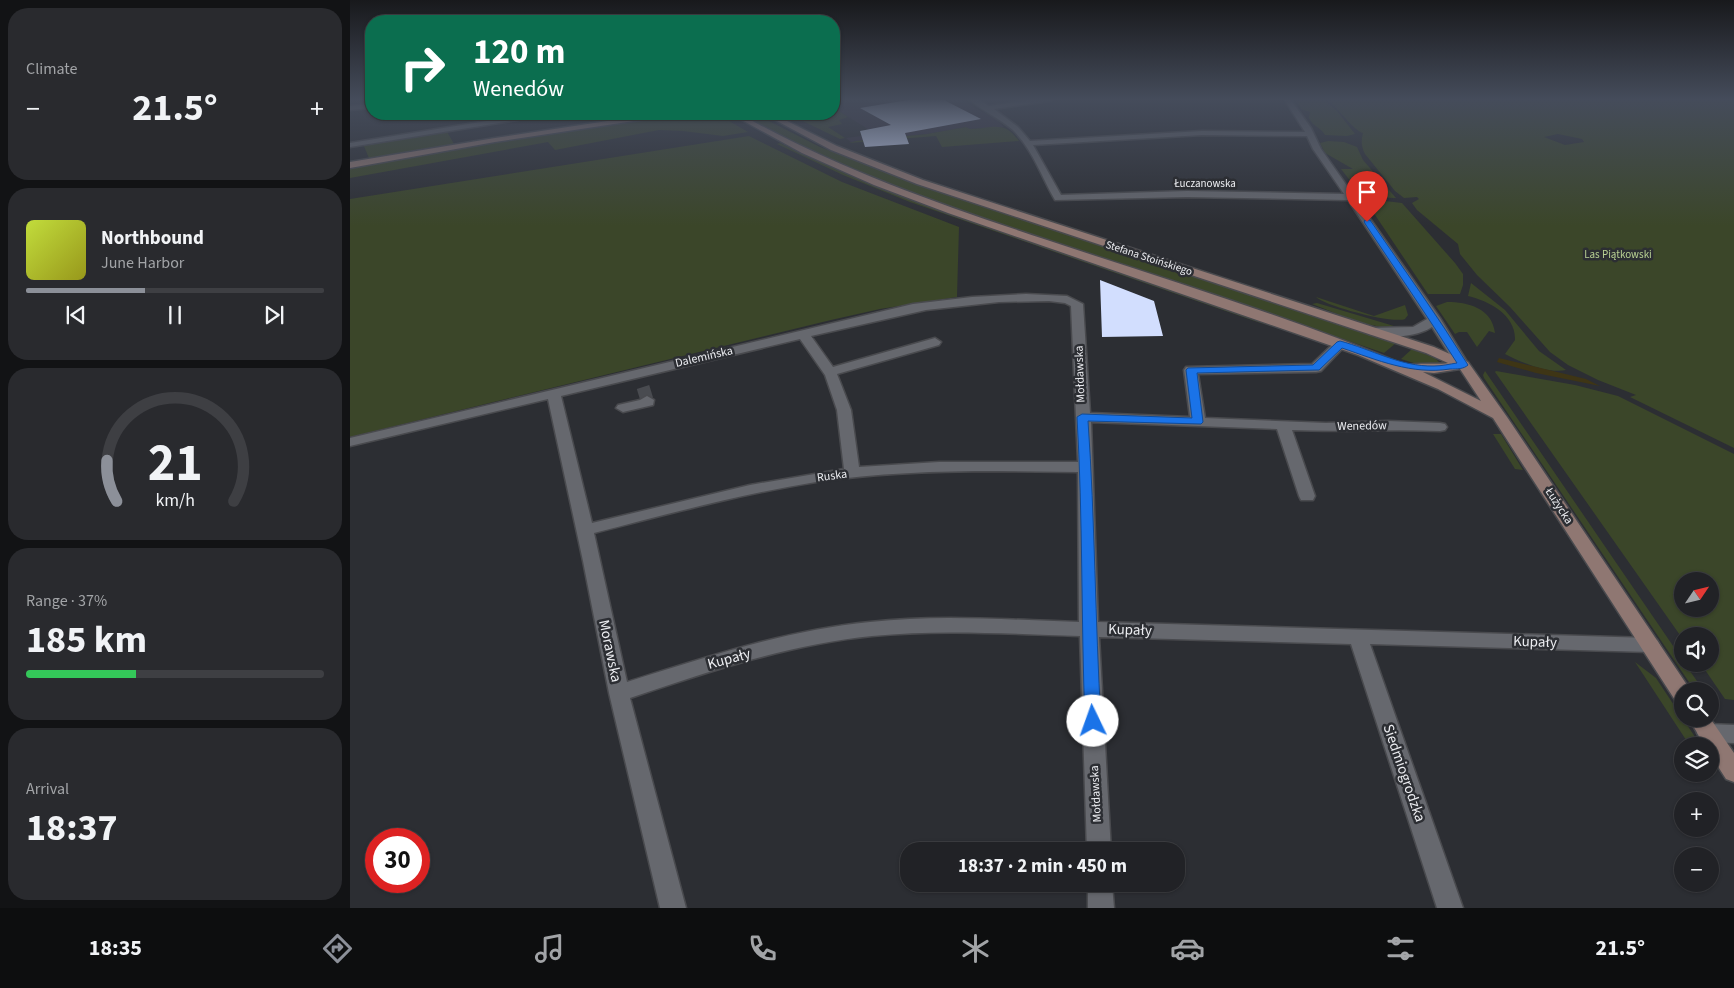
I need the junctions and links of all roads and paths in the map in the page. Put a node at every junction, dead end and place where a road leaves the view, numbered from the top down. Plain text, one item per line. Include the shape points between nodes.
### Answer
1 (372, 141) edge
2 (486, 141) edge
3 (785, 141) edge
4 (821, 141) edge
5 (1058, 141) edge
6 (1313, 141) edge
7 (1030, 143) joint
8 (350, 145) edge
9 (350, 165) edge
10 (1351, 197) junction
11 (1062, 297) joint
12 (1434, 318) junction
13 (1373, 331) junction
14 (802, 334) junction
15 (935, 342) dead end
16 (1340, 344) junction
17 (1388, 361) junction
18 (1464, 365) junction
19 (829, 372) junction
20 (554, 393) junction
21 (647, 400) dead end
22 (623, 408) dead end
23 (1082, 417) junction
24 (1500, 417) junction
25 (1198, 422) junction
26 (1283, 425) junction
27 (1440, 428) dead end
28 (350, 442) edge
29 (1086, 467) junction
30 (852, 473) junction
31 (1307, 496) dead end
32 (584, 530) junction
33 (1089, 628) junction
34 (1358, 637) junction
35 (1650, 644) junction
36 (1674, 682) edge
37 (619, 693) junction
38 (1705, 727) edge
39 (1708, 727) edge
40 (1734, 734) edge
41 (1734, 772) edge
42 (1099, 842) edge
43 (1100, 892) edge
44 (673, 908) edge
45 (1101, 908) edge
46 (1450, 908) edge

1 - 8 street
2 - 9 street
3 - 16 street, Stefana Stoińskiego via 897,191
4 - 13 street, Stefana Stoińskiego via 920,182
5 - 7 street
6 - 10 street, Łużycka
7 - 10 street, Łuczanowska via 1058,198 1188,194
10 - 12 street, Łużycka
11 - 14 street, Dalemińska via 948,302
11 - 23 street, Mołdawska via 1077,304
12 - 13 street via 1428,325 1415,330
12 - 18 street, Łużycka
13 - 18 street, Stefana Stoińskiego
14 - 19 street
14 - 20 street, Dalemińska
15 - 19 street
16 - 17 street, Stefana Stoińskiego
16 - 25 street via 1316,368 1191,370
17 - 18 street, Stefana Stoińskiego via 1434,369
17 - 24 street, Stefana Stoińskiego via 1459,393
18 - 24 street, Łużycka
19 - 30 street via 844,410
20 - 28 street, Dalemińska
20 - 32 street, Morawska
21 - 22 street
23 - 25 street, Wenedów
23 - 29 street, Mołdawska
24 - 35 street, Łużycka
25 - 26 street, Wenedów
26 - 27 street, Wenedów
26 - 31 street
29 - 30 street, Ruska via 954,466
29 - 33 street, Mołdawska
30 - 32 street, Ruska via 759,486
32 - 37 street, Morawska
33 - 34 street, Kupały
33 - 37 street, Kupały via 944,625 862,630 743,654
33 - 42 street, Mołdawska
34 - 35 street, Kupały
34 - 46 street, Siedmiogrodzka
35 - 36 street, Łużycka
37 - 44 street, Morawska
38 - 41 street
39 - 40 street
43 - 45 street

